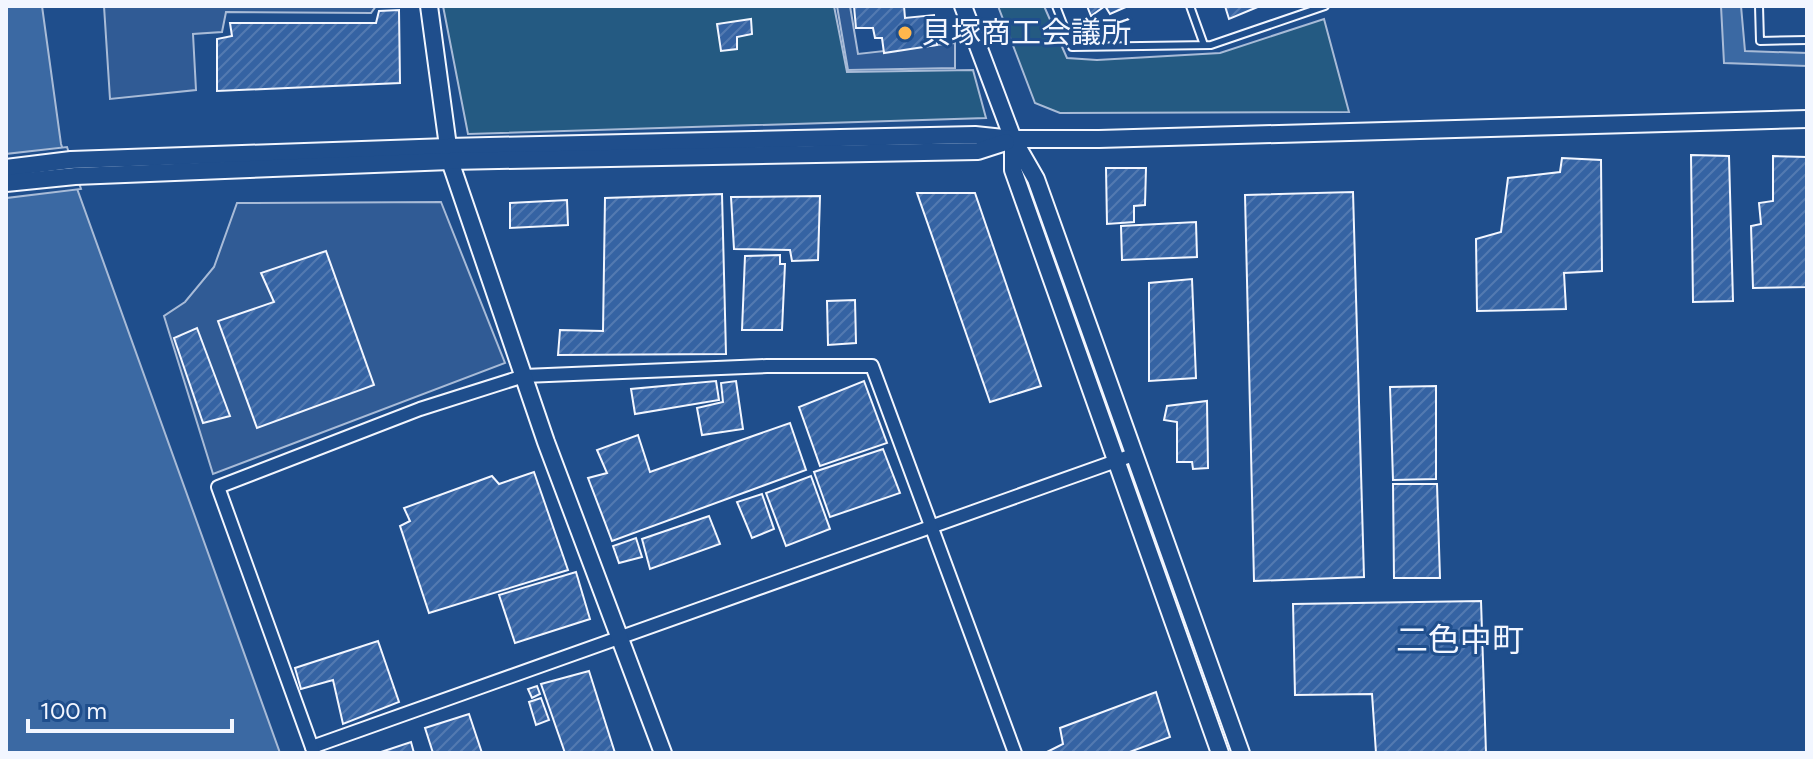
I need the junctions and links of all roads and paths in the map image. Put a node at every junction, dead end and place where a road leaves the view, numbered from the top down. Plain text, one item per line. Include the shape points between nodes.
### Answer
1 (429, 6) edge
2 (963, 6) edge
3 (1056, 6) edge
4 (1190, 6) edge
5 (1325, 6) edge
6 (1759, 6) edge
7 (1314, 8) edge
8 (1807, 40) edge
9 (1204, 45) junction
10 (1807, 119) edge
11 (1013, 139) junction
12 (449, 154) junction
13 (6, 168) edge
14 (73, 168) junction
15 (6, 183) edge
16 (524, 376) junction
17 (1133, 455) junction
18 (1115, 462) junction
19 (933, 528) junction
20 (621, 640) junction
21 (313, 750) edge
22 (663, 753) edge
23 (1015, 753) edge
24 (1220, 753) edge
25 (1241, 753) edge

1 - 12 street
2 - 11 street
3 - 9 lane via 1072,47
4 - 9 lane
5 - 7 lane
6 - 8 lane via 1760,41
7 - 9 lane
10 - 11 street
11 - 12 street via 978,151
11 - 17 street via 1036,179
11 - 18 street via 1013,170
12 - 14 street
12 - 16 street
13 - 14 street
14 - 15 street
16 - 19 street via 872,366
16 - 20 street
16 - 21 street via 420,409 218,487
17 - 18 street
17 - 25 street
18 - 19 street
18 - 24 street
19 - 20 street
19 - 23 street
20 - 21 street
20 - 22 street

